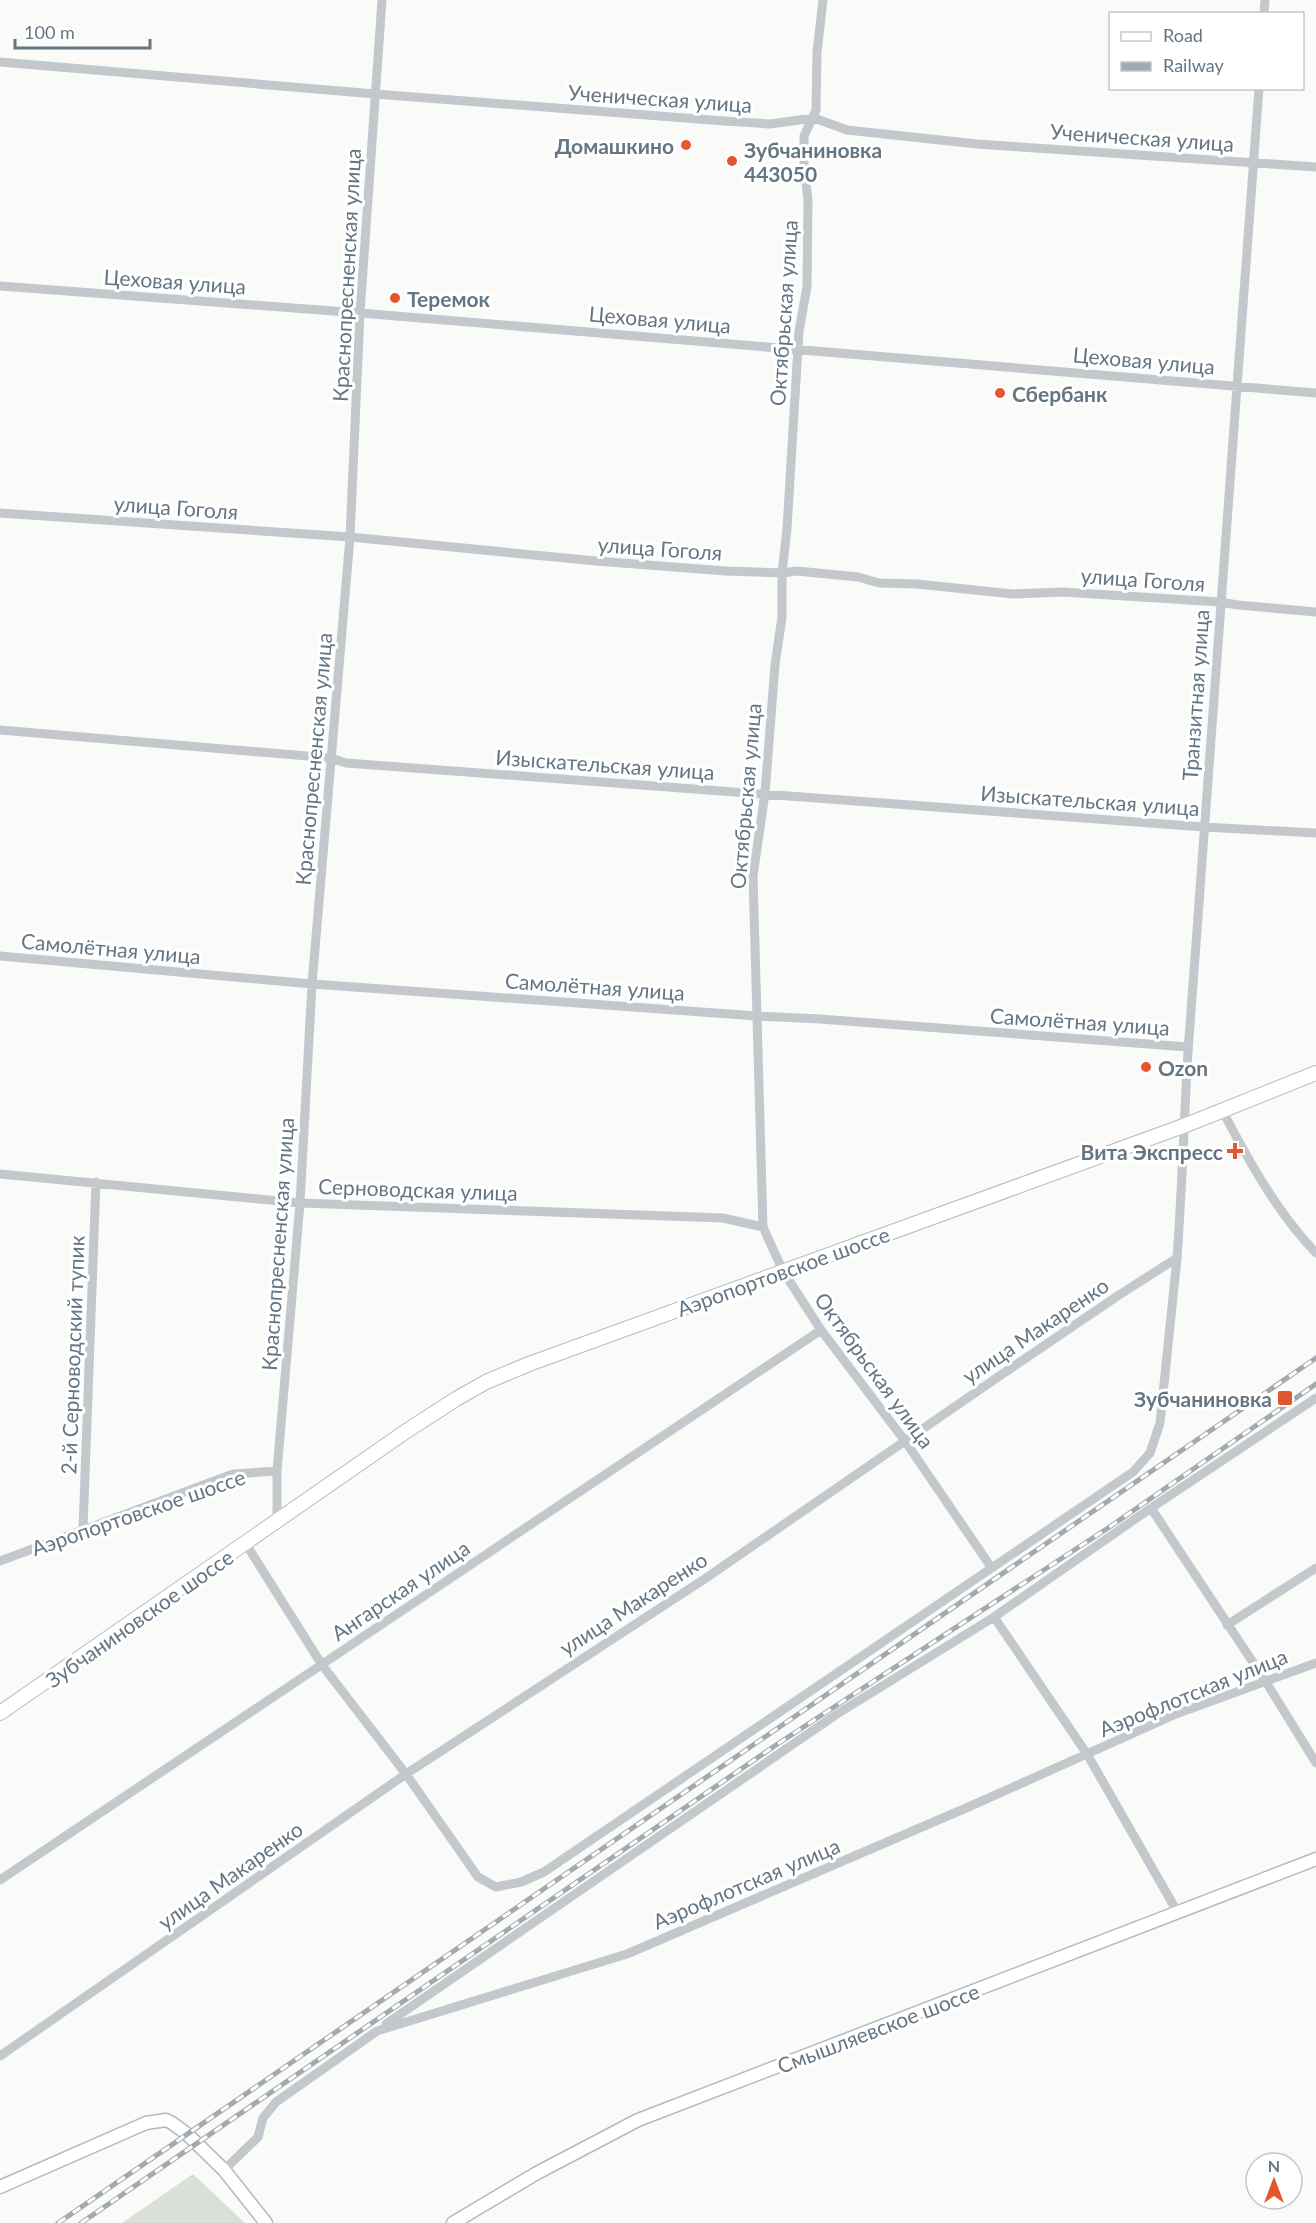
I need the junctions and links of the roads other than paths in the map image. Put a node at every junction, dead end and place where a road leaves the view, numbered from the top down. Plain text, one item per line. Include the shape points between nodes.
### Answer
1 (382, 0) edge
2 (824, 0) edge
3 (0, 62) edge
4 (1259, 90) edge
5 (375, 94) junction
6 (814, 118) junction
7 (1253, 162) junction
8 (1316, 167) edge
9 (0, 286) edge
10 (360, 313) junction
11 (798, 349) junction
12 (1237, 386) junction
13 (1316, 393) edge
14 (0, 513) edge
15 (350, 537) junction
16 (782, 573) junction
17 (1220, 602) junction
18 (1316, 612) edge
19 (0, 730) edge
20 (331, 758) junction
21 (765, 793) junction
22 (1204, 827) junction
23 (1316, 833) edge
24 (0, 956) edge
25 (312, 984) junction
26 (756, 1016) junction
27 (1188, 1047) junction
28 (1316, 1073) edge
29 (1222, 1110) junction
30 (1185, 1125) junction
31 (0, 1174) edge
32 (96, 1182) junction
33 (300, 1203) junction
34 (763, 1227) junction
35 (1316, 1253) edge
36 (1177, 1258) junction
37 (783, 1271) junction
38 (821, 1330) junction
39 (1316, 1398) edge
40 (905, 1441) junction
41 (277, 1471) junction
42 (1151, 1508) junction
43 (277, 1521) junction
44 (83, 1529) junction
45 (246, 1544) junction
46 (0, 1561) edge
47 (991, 1567) junction
48 (1316, 1568) edge
49 (994, 1617) junction
50 (1227, 1625) junction
51 (1316, 1663) edge
52 (322, 1665) junction
53 (1266, 1682) junction
54 (0, 1713) edge
55 (1087, 1754) junction
56 (1316, 1764) edge
57 (406, 1774) junction
58 (1316, 1859) edge
59 (0, 1880) edge
60 (1178, 1913) junction
61 (377, 2031) junction
62 (0, 2056) edge
63 (224, 2170) junction
64 (0, 2187) edge
65 (266, 2223) edge
66 (453, 2223) edge

1 - 5 street, Краснопресненская улица
2 - 6 street, Октябрьская улица
3 - 5 street, Ученическая улица
4 - 7 street, Транзитная улица
5 - 6 street, Ученическая улица via 770,124
5 - 10 street, Краснопресненская улица
6 - 7 street, Ученическая улица via 848,130 977,144
6 - 11 street, Октябрьская улица via 804,136 807,287
7 - 8 street, Ученическая улица
7 - 12 street, Транзитная улица
9 - 10 street, Цеховая улица
10 - 11 street, Цеховая улица
10 - 15 street, Краснопресненская улица
11 - 12 street, Цеховая улица
11 - 16 street, Октябрьская улица
12 - 13 street, Цеховая улица
12 - 17 street, Транзитная улица
14 - 15 street, улица Гоголя
15 - 16 street, улица Гоголя via 596,561
15 - 20 street, Краснопресненская улица
16 - 17 street, улица Гоголя via 797,571 879,583 1012,594 1062,592
16 - 21 street, Октябрьская улица via 782,617
17 - 18 street, улица Гоголя
17 - 22 street, Транзитная улица
19 - 20 street, Изыскательская улица
20 - 21 street, Изыскательская улица via 346,763
20 - 25 street, Краснопресненская улица
21 - 22 street, Изыскательская улица
21 - 26 street, Октябрьская улица via 753,876
22 - 23 street, Изыскательская улица
22 - 27 street, Транзитная улица
24 - 25 street, Самолётная улица
25 - 26 street, Самолётная улица
25 - 33 street, Краснопресненская улица
26 - 27 street, Самолётная улица
26 - 34 street, Октябрьская улица
27 - 30 street, Транзитная улица
28 - 29 main road, Аэропортовское шоссе
29 - 30 main road, Аэропортовское шоссе
29 - 35 street via 1254,1171
30 - 36 street
30 - 37 main road, Аэропортовское шоссе
31 - 32 street, Серноводская улица
32 - 33 street, Серноводская улица
32 - 44 street, 2-й Серноводский тупик
33 - 34 street, Серноводская улица via 723,1218
33 - 41 street, Краснопресненская улица
34 - 37 street, Октябрьская улица
36 - 40 street, улица Макаренко
36 - 47 street via 1160,1423 1150,1453 1133,1472
37 - 38 street, Октябрьская улица
37 - 43 main road, Аэропортовское шоссе via 486,1382 456,1398
38 - 40 street, Октябрьская улица
38 - 52 street, Ангарская улица
39 - 42 street
40 - 47 street, Октябрьская улица
40 - 57 street, улица Макаренко via 706,1578
41 - 43 street, Краснопресненская улица
41 - 44 street, Аэропортовское шоссе via 233,1474
42 - 49 street
42 - 50 street
43 - 45 main road, Зубчаниновское шоссе
44 - 46 street, Аэропортовское шоссе
45 - 52 street
45 - 54 main road, Зубчаниновское шоссе
47 - 57 street via 544,1872 521,1882 496,1887 478,1877
48 - 50 street
49 - 55 street
49 - 61 street via 837,1714
50 - 53 street
51 - 53 street, Аэрофлотская улица
52 - 57 street
52 - 59 street, Ангарская улица
53 - 55 street, Аэрофлотская улица via 1176,1714
53 - 56 street
55 - 60 street
55 - 61 street, Аэрофлотская улица via 627,1954
57 - 62 street, улица Макаренко
58 - 60 street, Смышляевское шоссе
60 - 66 street, Смышляевское шоссе via 638,2120
61 - 63 street, Аэрофлотская улица via 276,2102 263,2118 258,2137
63 - 64 street via 172,2122 157,2120
63 - 65 street

